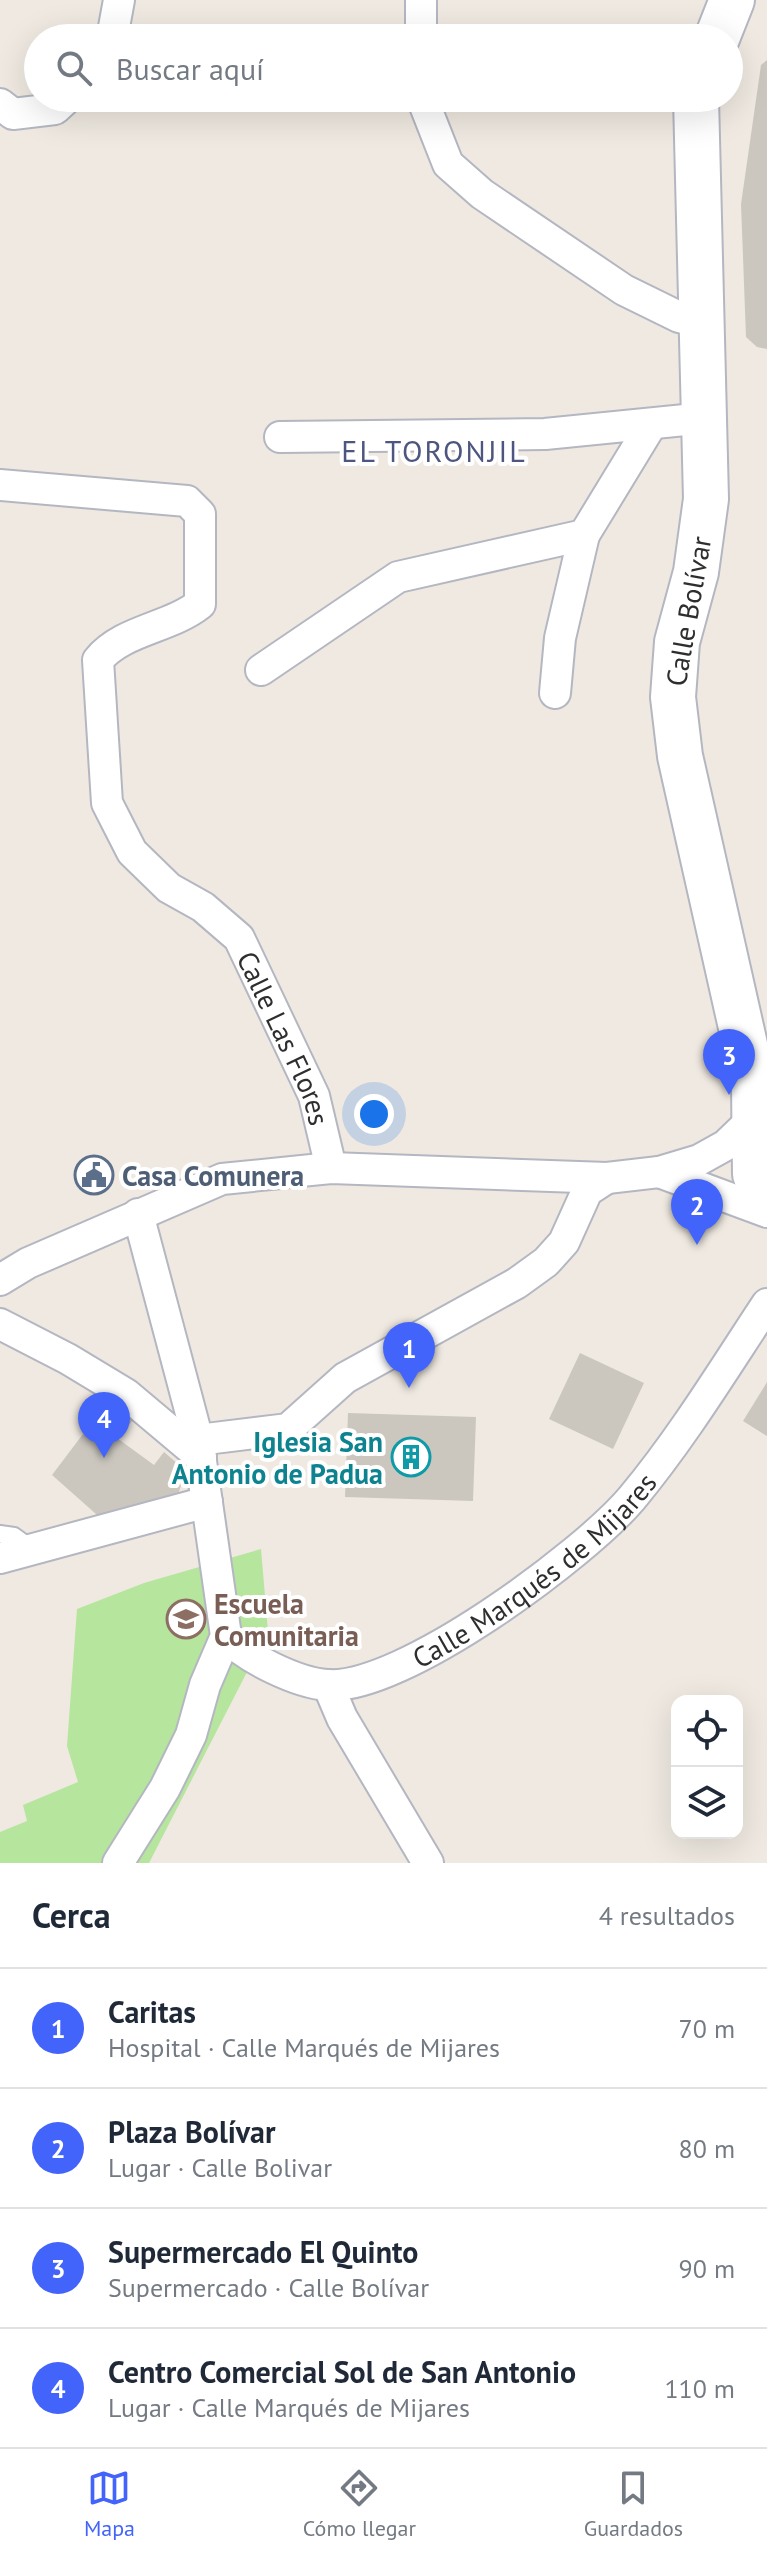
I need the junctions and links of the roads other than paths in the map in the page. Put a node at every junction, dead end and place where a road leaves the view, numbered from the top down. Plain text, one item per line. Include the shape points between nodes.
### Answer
1 (119, 0) edge
2 (421, 0) edge
3 (732, 0) edge
4 (115, 24) edge
5 (421, 24) edge
6 (723, 24) edge
7 (0, 104) edge
8 (30, 112) edge
9 (428, 112) edge
10 (696, 112) edge
11 (703, 323) junction
12 (705, 418) junction
13 (651, 425) junction
14 (280, 437) dead end
15 (0, 485) edge
16 (584, 535) junction
17 (261, 670) dead end
18 (555, 693) dead end
19 (759, 1087) edge
20 (331, 1168) junction
21 (659, 1172) junction
22 (607, 1178) junction
23 (767, 1201) edge
24 (767, 1212) edge
25 (138, 1214) junction
26 (0, 1280) edge
27 (767, 1304) edge
28 (0, 1324) edge
29 (199, 1448) junction
30 (207, 1502) junction
31 (0, 1534) edge
32 (33, 1550) junction
33 (0, 1558) edge
34 (226, 1636) junction
35 (328, 1685) junction
36 (118, 1863) edge
37 (428, 1863) edge

1 - 4 street
2 - 5 street
3 - 6 street
7 - 8 street via 13,114
9 - 11 street via 448,164 482,194 624,290
10 - 11 street, Calle Bolívar
11 - 12 street, Calle Bolívar
12 - 13 street
12 - 19 street, Calle Bolívar via 706,499 696,572 677,642 673,697 680,756
13 - 14 street via 545,434
13 - 16 street
15 - 20 street, Calle Las Flores via 187,501 200,514 200,604 185,616 109,647 98,660 107,803 132,852 169,888 203,907 239,938 314,1096
16 - 17 street via 398,577
16 - 18 street via 560,638
19 - 21 street via 726,1145
19 - 23 street, Calle Bolívar via 755,1174
20 - 22 street
20 - 25 street via 222,1179
21 - 22 street
21 - 24 street
22 - 29 street via 587,1191 564,1242 517,1283 345,1378 288,1429
25 - 26 street
25 - 29 street
27 - 35 street, Calle Marqués de Mijares via 631,1499 587,1541 514,1598 403,1665
28 - 29 street via 126,1394
29 - 30 street
30 - 32 street
30 - 34 street
31 - 32 lane via 14,1536
32 - 33 street
34 - 35 street, Calle Marqués de Mijares via 239,1652 270,1668
34 - 36 street via 191,1735
35 - 37 street

